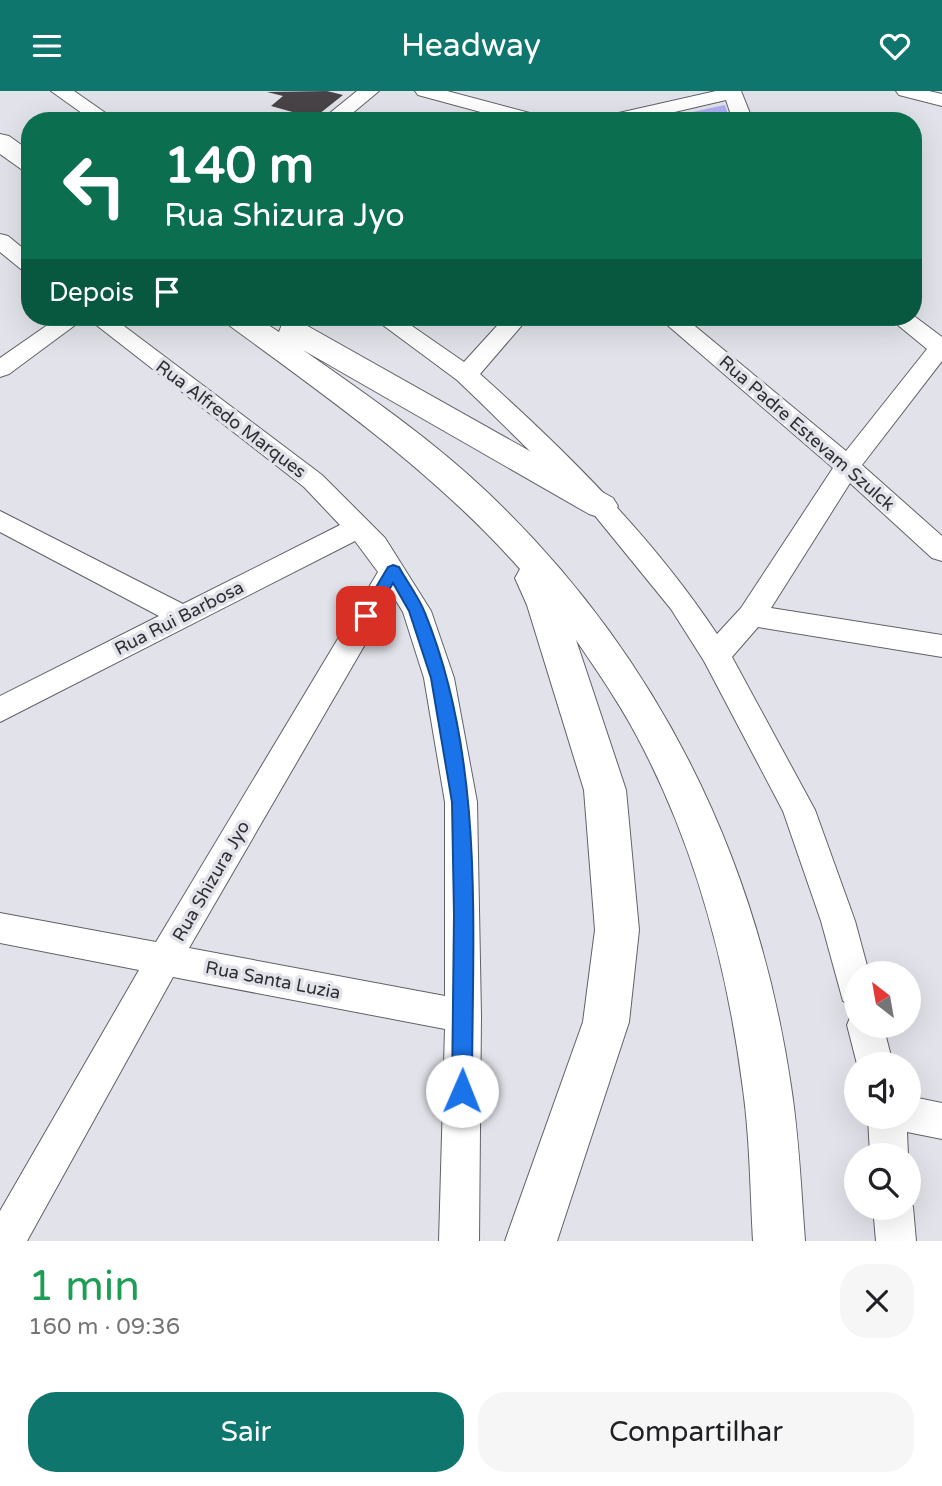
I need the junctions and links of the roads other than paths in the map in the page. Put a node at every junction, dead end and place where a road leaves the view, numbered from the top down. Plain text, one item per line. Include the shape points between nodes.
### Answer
1 (61, 91) edge
2 (369, 91) edge
3 (425, 91) edge
4 (906, 91) edge
5 (734, 92) edge
6 (942, 100) edge
7 (93, 112) edge
8 (342, 112) edge
9 (504, 112) edge
10 (647, 112) edge
11 (740, 112) edge
12 (0, 142) edge
13 (21, 157) edge
14 (0, 241) edge
15 (21, 258) edge
16 (61, 326) edge
17 (109, 326) edge
18 (249, 326) edge
19 (283, 326) edge
20 (397, 326) edge
21 (508, 326) edge
22 (681, 326) edge
23 (912, 326) edge
24 (941, 348) edge
25 (0, 369) edge
26 (466, 375) junction
27 (848, 466) junction
28 (601, 506) junction
29 (0, 520) edge
30 (359, 527) junction
31 (516, 542) junction
32 (942, 551) edge
33 (393, 571) junction
34 (751, 615) junction
35 (182, 616) junction
36 (942, 646) edge
37 (716, 655) junction
38 (0, 709) edge
39 (0, 928) edge
40 (164, 960) junction
41 (848, 961) edge
42 (463, 1016) junction
43 (921, 1117) edge
44 (942, 1121) edge
45 (894, 1220) edge
46 (5, 1241) edge
47 (459, 1241) edge
48 (531, 1241) edge
49 (779, 1241) edge
50 (896, 1241) edge

1 - 7 street
2 - 8 street
3 - 9 street
4 - 6 street
5 - 10 street
5 - 11 street
12 - 13 highway
14 - 15 street
16 - 25 street
17 - 30 street, Rua Alfredo Marques via 313,481
18 - 31 highway via 417,448
19 - 28 highway
20 - 26 street
21 - 26 street
22 - 27 street, Rua Padre Estevam Szulck
23 - 24 street
24 - 27 street
26 - 28 street
27 - 32 street, Rua Padre Estevam Szulck
27 - 34 street
28 - 37 street via 681,602
29 - 35 street
30 - 33 street
30 - 35 street, Rua Rui Barbosa
31 - 48 highway via 546,605 605,790 617,930 606,1022
31 - 49 highway via 608,656 663,748 697,821 743,965 764,1063
33 - 40 street, Rua Shizura Jyo
33 - 42 street via 416,611 439,678 461,802
34 - 36 street
34 - 37 street
35 - 38 street, Rua Rui Barbosa
37 - 41 street via 799,810
39 - 40 street, Rua Santa Luzia
40 - 42 street, Rua Santa Luzia
40 - 46 street, Rua Shizura Jyo
42 - 47 street
43 - 44 street
45 - 50 street

